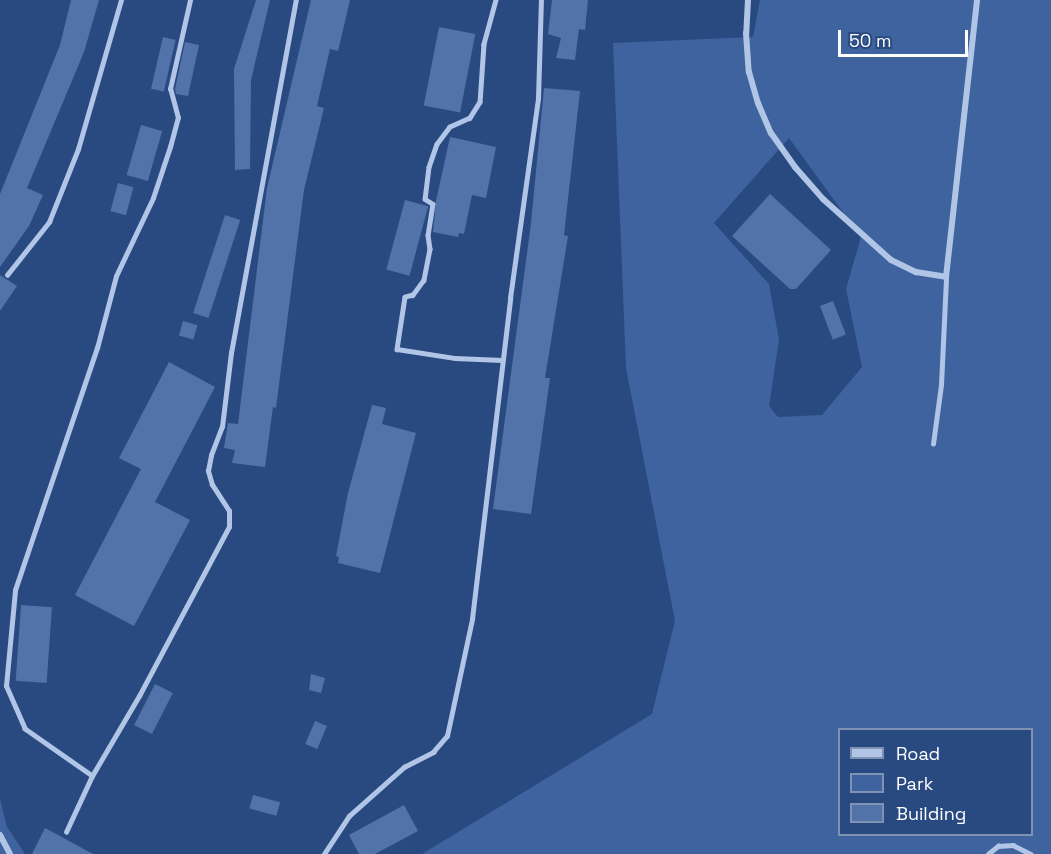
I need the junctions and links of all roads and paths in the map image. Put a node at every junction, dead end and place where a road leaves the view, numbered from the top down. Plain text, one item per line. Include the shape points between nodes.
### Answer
1 (121, 0) edge
2 (190, 0) edge
3 (296, 0) edge
4 (496, 0) edge
5 (541, 0) edge
6 (748, 0) edge
7 (977, 0) edge
8 (7, 275) dead end
9 (946, 277) junction
10 (502, 360) junction
11 (933, 444) dead end
12 (92, 776) junction
13 (66, 832) dead end
14 (0, 835) edge
15 (10, 854) edge
16 (324, 854) edge
17 (988, 854) edge
18 (1031, 854) edge

1 - 8 lane via 78,149 49,222
2 - 12 lane via 170,90 178,118 170,147 153,198 116,276 97,348 15,590 6,686 25,729
3 - 12 lane via 231,352 222,427 208,471 229,511 229,526 145,686
4 - 10 lane via 484,44 480,102 470,118 450,127 437,144 429,167 425,199 432,204 430,249 423,280 413,295 405,297 397,349
5 - 10 lane via 538,99
6 - 9 street via 746,33 752,82 771,133 795,167 823,200 891,260 916,272
7 - 9 street
9 - 11 lane via 941,385
10 - 16 lane via 472,619 447,736 433,752 404,767 350,816
12 - 13 lane
14 - 15 street
17 - 18 lane via 998,846 1013,845

